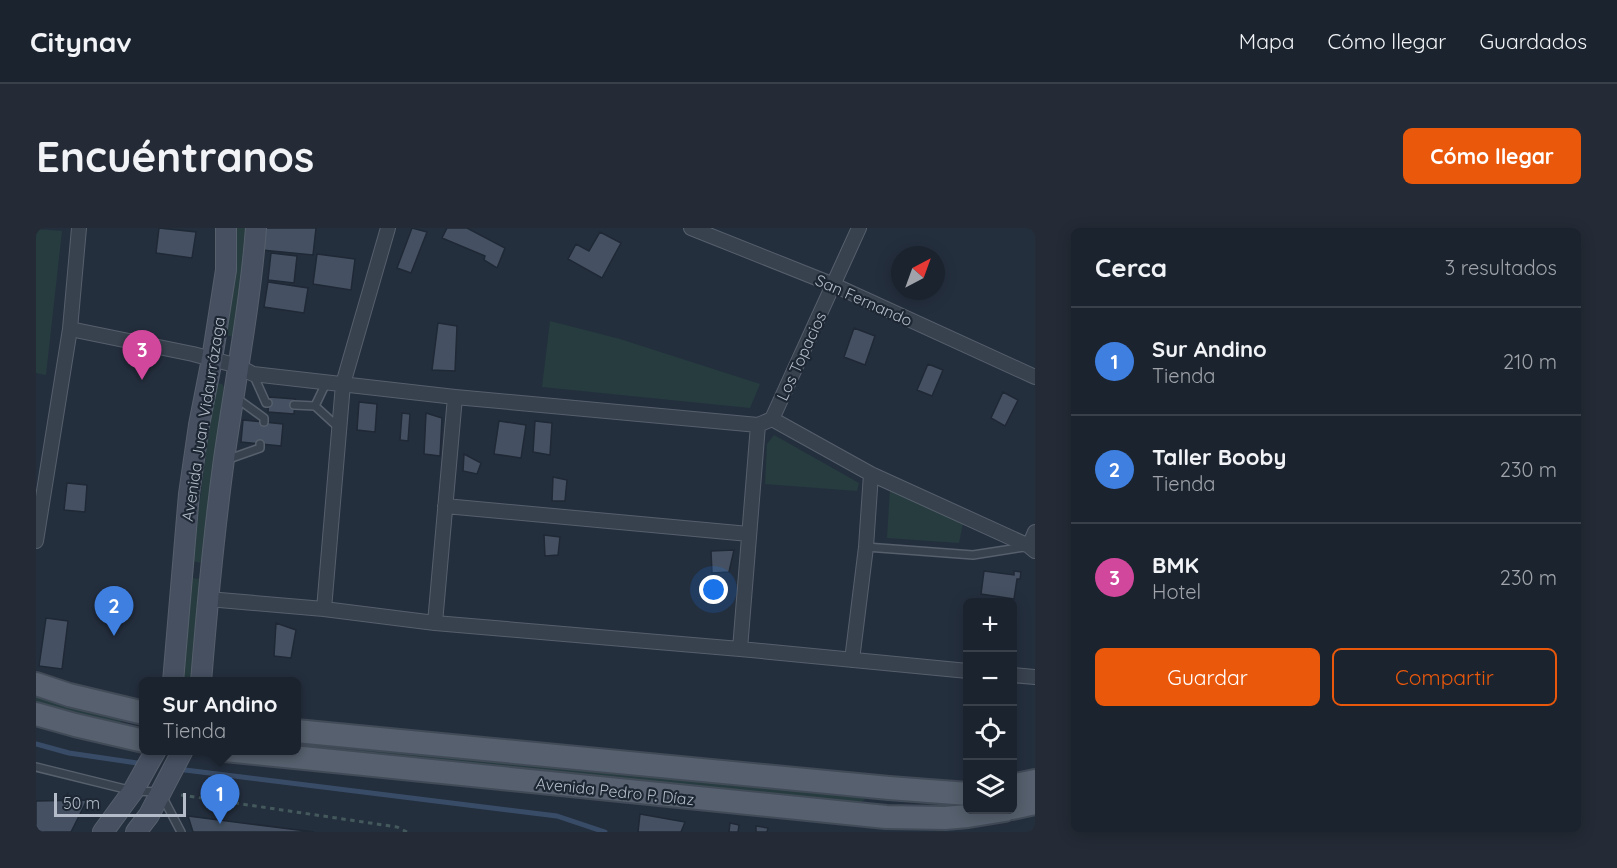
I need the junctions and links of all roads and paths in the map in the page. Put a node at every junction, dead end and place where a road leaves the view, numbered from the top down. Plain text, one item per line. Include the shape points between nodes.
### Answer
1 (79, 228) edge
2 (226, 228) edge
3 (256, 228) edge
4 (388, 228) edge
5 (691, 228) edge
6 (859, 228) edge
7 (834, 285) junction
8 (70, 329) junction
9 (212, 359) junction
10 (246, 370) junction
11 (1035, 377) edge
12 (327, 383) junction
13 (343, 384) junction
14 (234, 396) junction
15 (455, 397) junction
16 (294, 405) dead end
17 (315, 406) junction
18 (772, 419) junction
19 (758, 425) junction
20 (339, 428) junction
21 (260, 444) dead end
22 (224, 461) junction
23 (871, 474) junction
24 (445, 507) junction
25 (1035, 532) edge
26 (749, 534) junction
27 (36, 541) edge
28 (866, 547) junction
29 (1032, 549) edge
30 (208, 599) junction
31 (324, 609) junction
32 (435, 623) junction
33 (740, 649) junction
34 (852, 660) junction
35 (963, 671) edge
36 (1017, 675) edge
37 (173, 677) edge
38 (201, 677) edge
39 (1035, 677) edge
40 (36, 684) edge
41 (139, 712) edge
42 (36, 714) edge
43 (301, 731) edge
44 (139, 744) edge
45 (149, 755) edge
46 (181, 755) edge
47 (272, 755) edge
48 (36, 767) edge
49 (1035, 781) edge
50 (138, 783) junction
51 (1017, 785) edge
52 (163, 787) junction
53 (898, 789) junction
54 (963, 794) edge
55 (1035, 803) edge
56 (1017, 807) edge
57 (980, 814) edge
58 (895, 818) junction
59 (103, 832) edge
60 (136, 832) edge
61 (181, 832) edge
62 (407, 832) edge

1 - 8 street
2 - 9 main road, Avenida Juan Vidaurrázaga via 226,270
3 - 10 main road, Avenida Juan Vidaurrázaga
4 - 13 street
5 - 7 street, San Fernando
6 - 7 street, Los Topacios
7 - 11 street, San Fernando
7 - 18 street, Los Topacios
8 - 9 street
8 - 27 street
9 - 10 street
9 - 37 main road, Avenida Juan Vidaurrázaga via 189,494
10 - 12 street
10 - 14 main road, Avenida Juan Vidaurrázaga
10 - 14 lane via 267,403 264,420
12 - 13 street
12 - 17 lane
13 - 15 street
13 - 20 street
14 - 22 main road, Avenida Juan Vidaurrázaga
15 - 19 street
15 - 24 street
16 - 17 lane
17 - 20 lane
18 - 19 street
18 - 23 street
19 - 26 street
20 - 31 street
21 - 22 lane via 260,448
22 - 30 main road, Avenida Juan Vidaurrázaga
23 - 28 street
23 - 29 street
24 - 26 street
24 - 32 street
25 - 29 street
26 - 33 street
28 - 29 lane via 973,555
28 - 34 street
30 - 31 street
30 - 38 main road, Avenida Juan Vidaurrázaga
31 - 32 street
32 - 33 street
33 - 34 street
34 - 35 street
36 - 39 street
40 - 41 main road
42 - 44 main road
43 - 53 main road, Avenida Pedro P. Díaz
45 - 50 main road
46 - 52 main road
47 - 58 main road, Avenida Pedro P. Díaz
48 - 50 lane
49 - 51 main road
50 - 52 lane
50 - 59 main road
52 - 60 main road
52 - 61 lane
52 - 62 path via 397,827
53 - 54 main road, Avenida Pedro P. Díaz
53 - 58 main road
55 - 56 main road
57 - 58 main road, Avenida Pedro P. Díaz

